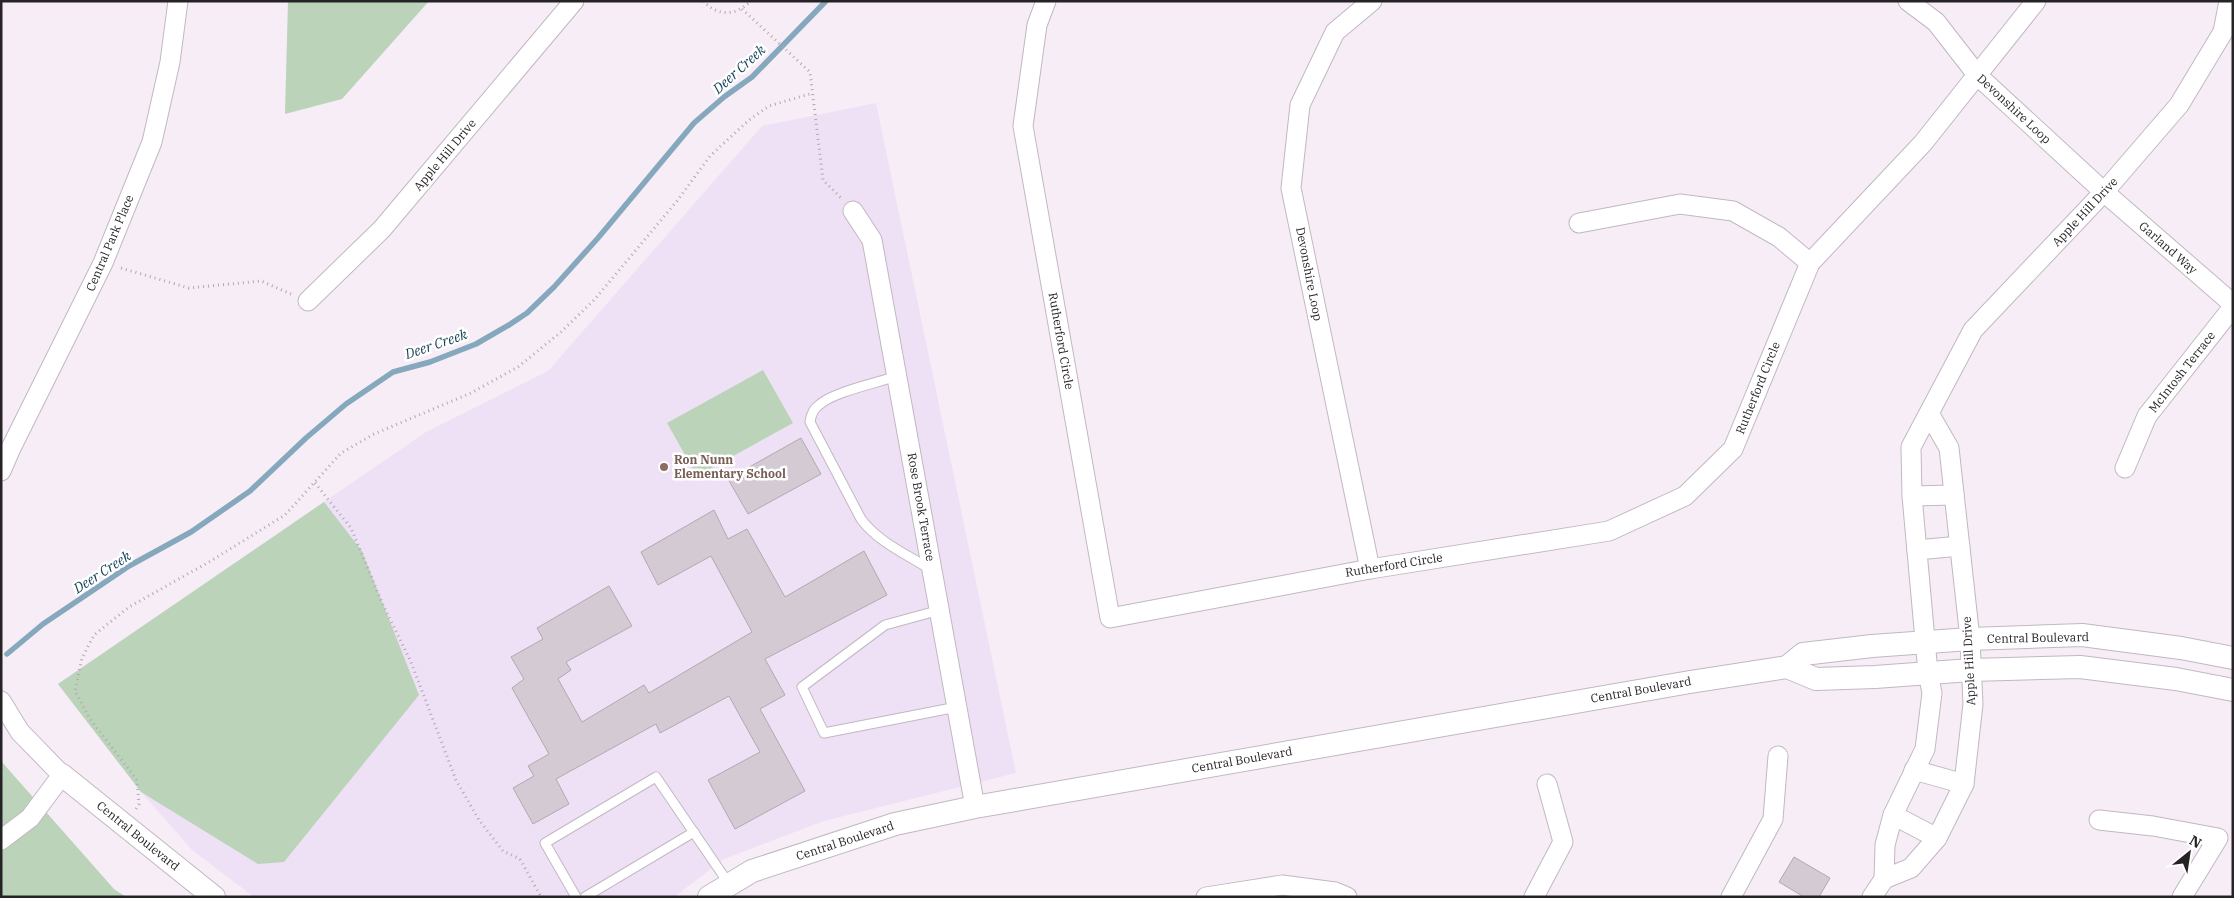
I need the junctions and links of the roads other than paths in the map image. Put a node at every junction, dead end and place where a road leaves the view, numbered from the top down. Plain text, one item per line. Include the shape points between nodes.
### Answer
1 (178, 1) edge
2 (574, 1) edge
3 (1046, 1) edge
4 (1372, 1) edge
5 (1908, 1) edge
6 (2036, 1) edge
7 (2229, 1) edge
8 (1978, 76) junction
9 (2104, 192) junction
10 (854, 212) road end
11 (1579, 223) dead end
12 (1810, 263) junction
13 (308, 302) road end
14 (2233, 306) edge
15 (897, 376) junction
16 (1930, 415) junction
17 (2126, 468) dead end
18 (1, 471) edge
19 (1954, 495) junction
20 (1912, 496) junction
21 (1960, 546) junction
22 (1917, 550) junction
23 (1370, 569) junction
24 (932, 570) junction
25 (940, 610) junction
26 (1970, 639) junction
27 (1925, 641) junction
28 (2233, 658) edge
29 (1787, 667) junction
30 (1971, 670) junction
31 (1928, 673) junction
32 (2233, 690) edge
33 (1, 701) edge
34 (957, 707) junction
35 (1778, 756) dead end
36 (1914, 770) junction
37 (62, 775) junction
38 (1548, 784) dead end
39 (1964, 784) junction
40 (975, 807) junction
41 (1893, 815) junction
42 (2099, 820) dead end
43 (694, 832) junction
44 (1937, 838) junction
45 (1, 840) edge
46 (1884, 879) junction
47 (729, 885) junction
48 (214, 897) edge
49 (576, 897) edge
50 (585, 897) edge
51 (709, 897) edge
52 (1206, 897) edge
53 (1348, 897) edge
54 (1534, 897) edge
55 (1731, 897) edge
56 (1872, 897) edge
57 (2182, 897) edge

1 - 18 street, Central Park Place via 170,62 152,142 103,263
2 - 13 street, Apple Hill Drive via 382,229
3 - 23 street, Rutherford Circle via 1036,25 1023,126 1110,618
4 - 23 street, Devonshire Loop via 1335,32 1300,105 1291,188
5 - 8 street, Devonshire Loop via 1936,22
6 - 8 street, Rutherford Circle
7 - 9 street, Apple Hill Drive via 2223,32 2178,105
8 - 9 street, Devonshire Loop
8 - 12 street, Rutherford Circle via 1923,142
9 - 14 street, Garland Way
9 - 16 street, Apple Hill Drive via 1973,330
10 - 15 street, Rose Brook Terrace via 872,240
11 - 12 street via 1680,204 1733,211 1778,238
12 - 23 street, Rutherford Circle via 1733,449 1685,496 1609,531
14 - 17 street, McIntosh Terrace via 2147,416
15 - 24 street, Rose Brook Terrace
15 - 24 lane via 828,398 817,405 810,422 868,528
16 - 19 street, Apple Hill Drive via 1949,448
16 - 20 street, Apple Hill Drive via 1911,447
19 - 20 street
19 - 21 street, Apple Hill Drive
20 - 22 street, Apple Hill Drive
21 - 22 street
21 - 26 street, Apple Hill Drive
22 - 27 street, Apple Hill Drive
24 - 25 street, Rose Brook Terrace
25 - 34 street, Rose Brook Terrace
25 - 34 lane via 885,625 802,687 824,733
26 - 27 street, Central Boulevard
26 - 28 street, Central Boulevard via 2082,636
26 - 30 street, Apple Hill Drive
27 - 29 street, Central Boulevard via 1804,654
27 - 31 street, Apple Hill Drive
29 - 31 street via 1816,679
29 - 40 street, Central Boulevard
30 - 31 street
30 - 32 street via 2080,667
30 - 39 street, Apple Hill Drive via 1973,704
31 - 36 street, Apple Hill Drive via 1932,693 1925,749
33 - 37 street via 20,732
34 - 40 street, Rose Brook Terrace
35 - 55 street via 1773,819
36 - 39 street
36 - 41 street, Apple Hill Drive
37 - 45 street via 30,818
37 - 48 street, Central Boulevard
38 - 54 street via 1563,842
39 - 44 street, Apple Hill Drive
40 - 47 street, Central Boulevard via 895,824 752,871
41 - 44 street
41 - 46 street, Apple Hill Drive via 1885,845
42 - 57 street via 2218,838
43 - 47 lane
43 - 49 lane via 656,777 545,843
43 - 50 lane
44 - 46 street, Apple Hill Drive via 1911,868
46 - 56 street
47 - 51 street, Central Boulevard
52 - 53 street via 1282,885 1336,892

